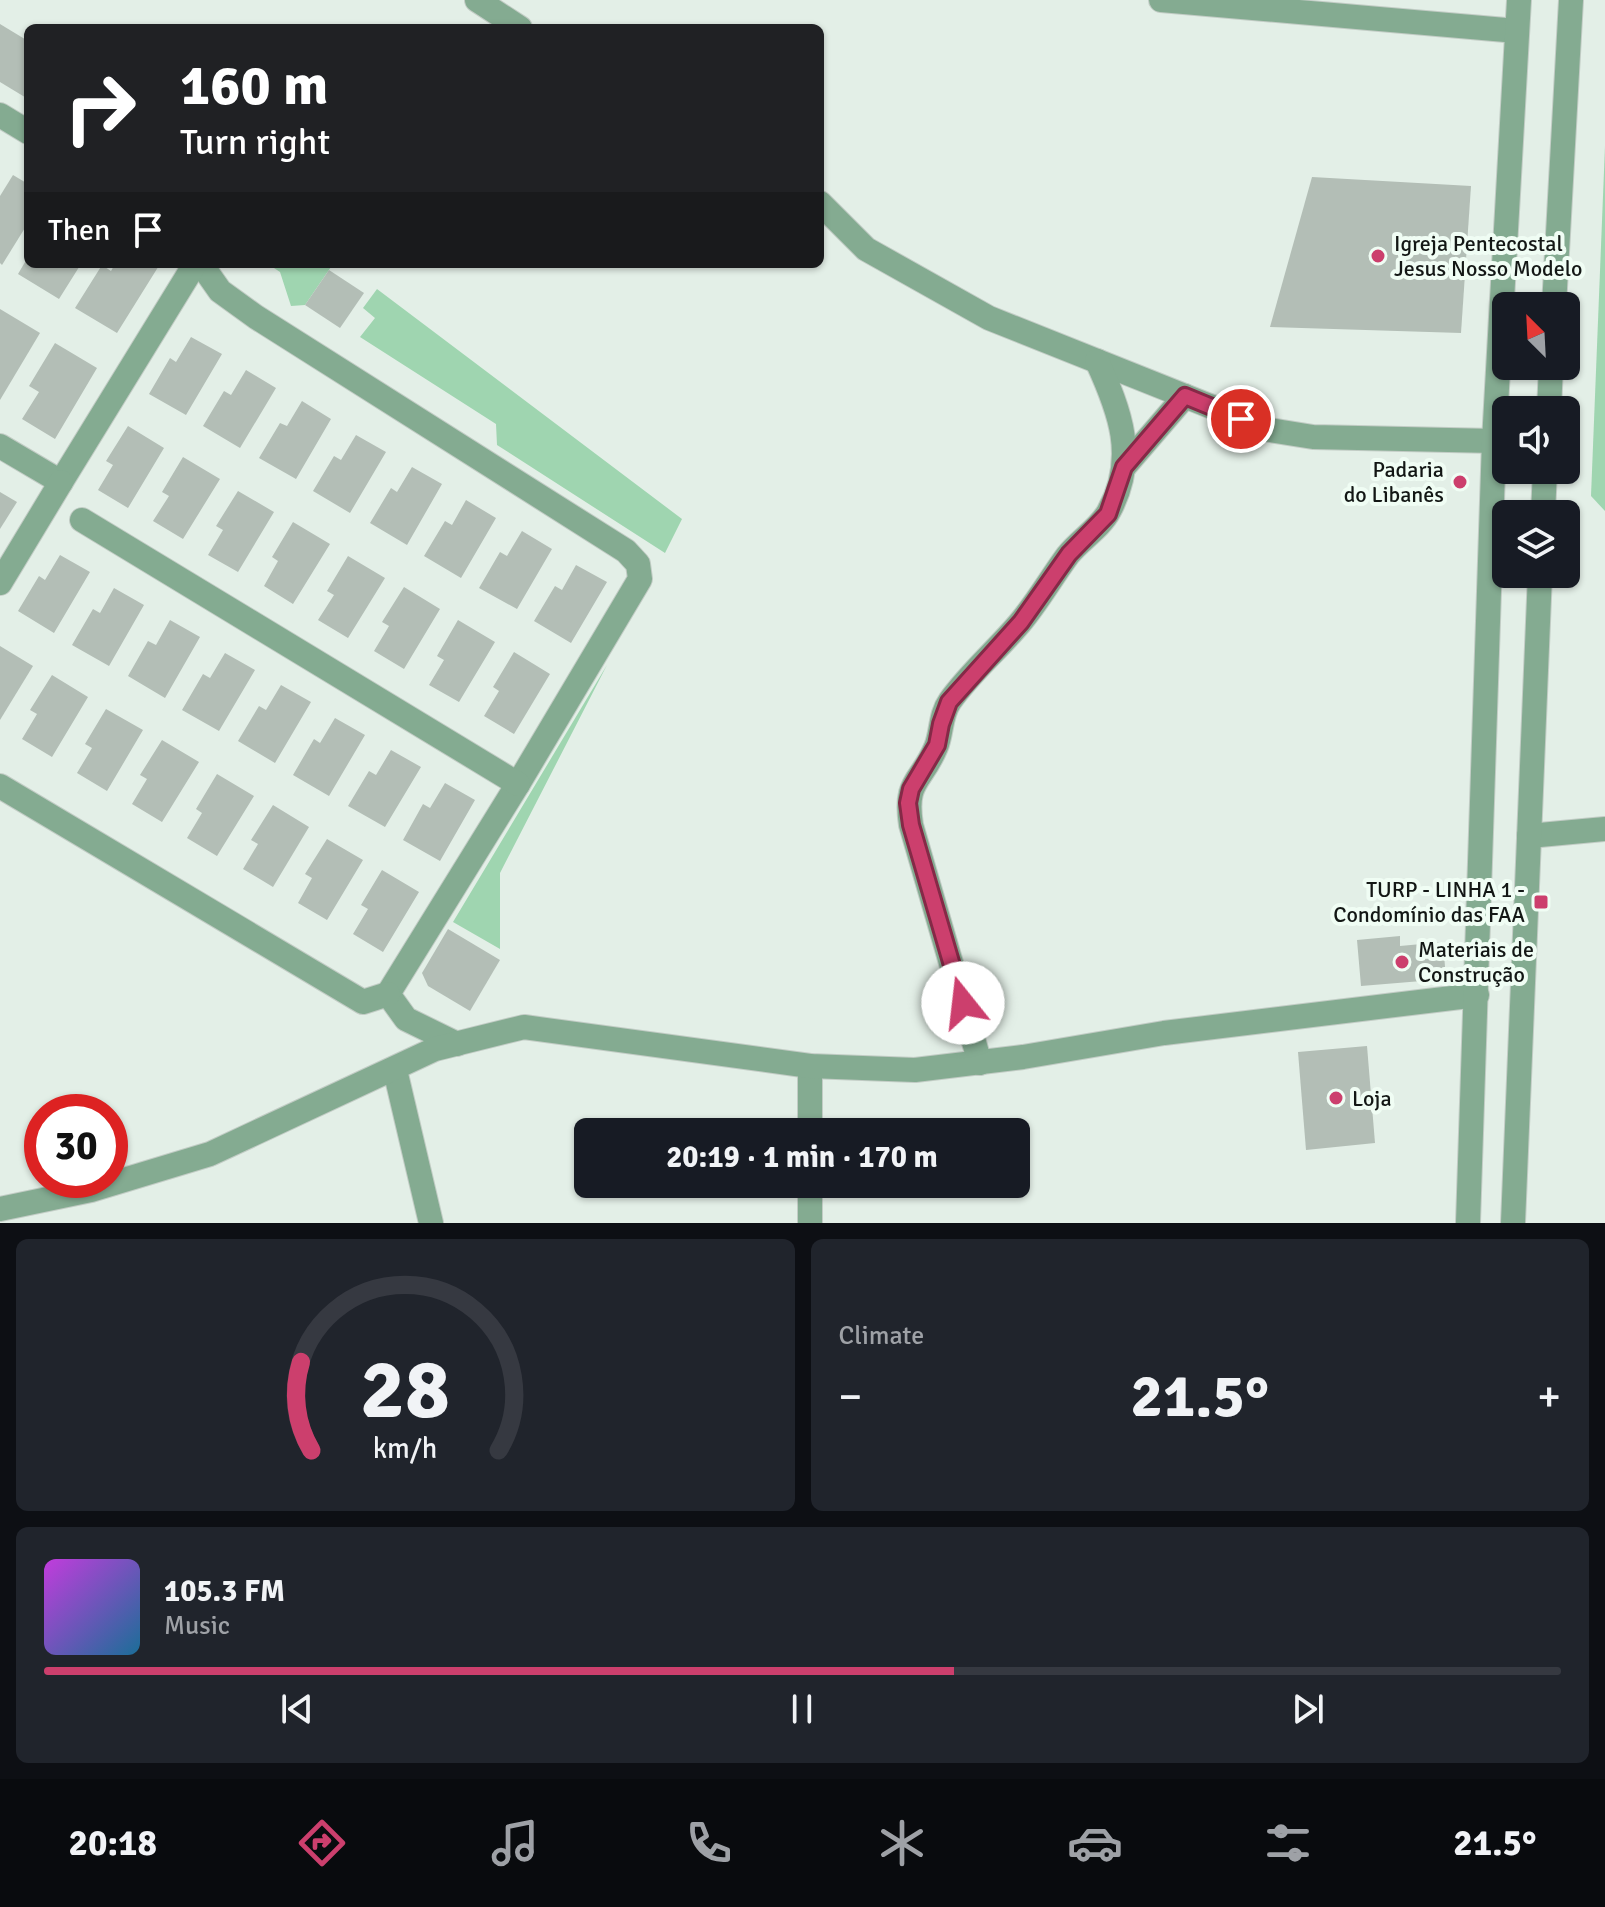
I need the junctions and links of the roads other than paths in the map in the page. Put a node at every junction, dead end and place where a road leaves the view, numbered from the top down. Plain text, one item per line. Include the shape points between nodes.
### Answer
1 (477, 0) edge
2 (1161, 0) edge
3 (1519, 0) edge
4 (1571, 0) edge
5 (514, 24) edge
6 (1517, 31) junction
7 (0, 115) edge
8 (24, 130) edge
9 (824, 207) edge
10 (195, 268) edge
11 (201, 268) edge
12 (1555, 292) edge
13 (1097, 361) junction
14 (1185, 396) junction
15 (1497, 396) edge
16 (1492, 441) edge
17 (0, 446) edge
18 (1124, 467) junction
19 (61, 482) junction
20 (1493, 484) edge
21 (82, 520) dead end
22 (0, 583) edge
23 (1539, 588) edge
24 (518, 784) junction
25 (0, 786) edge
26 (1605, 829) edge
27 (1529, 836) junction
28 (388, 994) junction
29 (1477, 995) junction
30 (457, 1044) junction
31 (980, 1063) junction
32 (810, 1066) junction
33 (395, 1070) junction
34 (810, 1118) edge
35 (810, 1198) edge
36 (0, 1209) edge
37 (431, 1223) edge
38 (810, 1223) edge
39 (1468, 1223) edge
40 (1513, 1223) edge

1 - 5 street
2 - 6 street
3 - 6 street
4 - 12 street
6 - 15 street
7 - 8 street
9 - 13 street via 866,249 989,318
10 - 19 street
11 - 24 street via 220,291 256,317 626,551 638,564 640,579
13 - 14 street
13 - 18 street via 1118,408
14 - 16 street via 1270,430 1313,437
14 - 18 street
17 - 19 street
18 - 31 street via 1108,514 949,702 937,745 911,789 911,825
19 - 22 street
20 - 29 street
21 - 24 street
23 - 27 street
24 - 28 street
25 - 28 street via 363,1002
26 - 27 street
27 - 40 street
28 - 30 street via 406,1019
29 - 31 street via 1164,1033
29 - 39 street
30 - 32 street via 524,1027
30 - 33 street
31 - 32 street via 915,1070
32 - 34 street
33 - 36 street via 210,1154 91,1190
33 - 37 street
35 - 38 street

